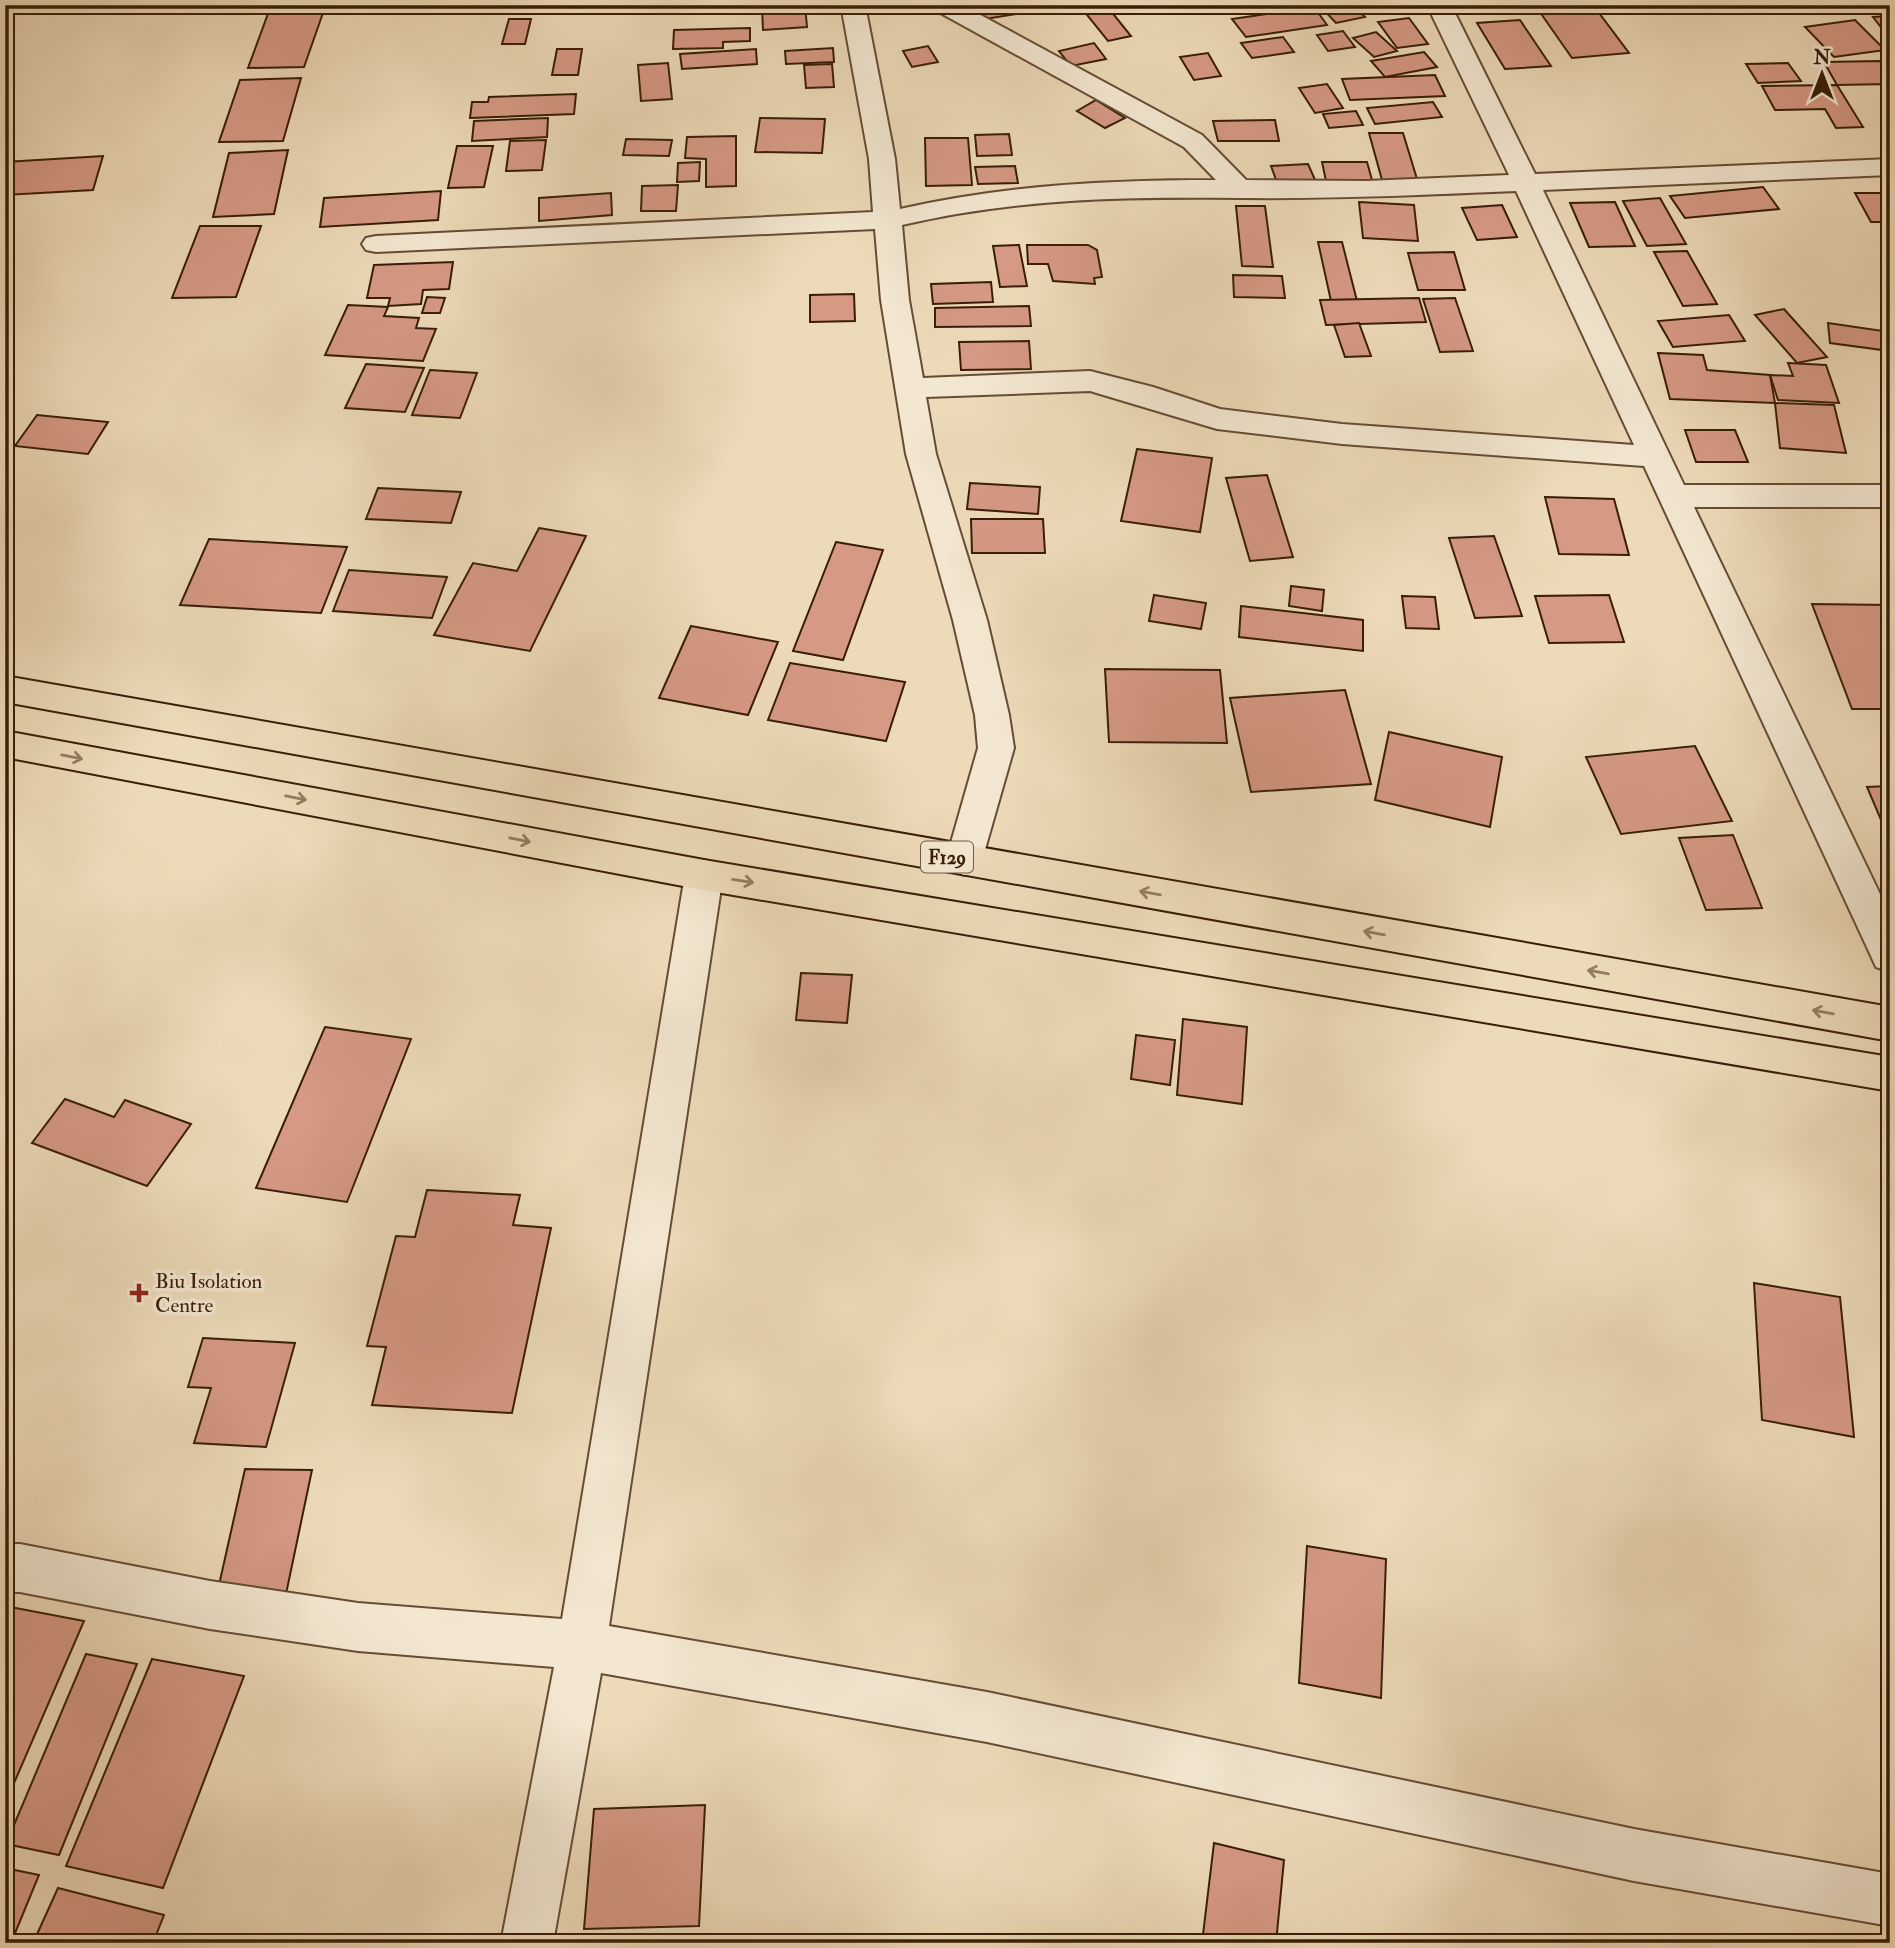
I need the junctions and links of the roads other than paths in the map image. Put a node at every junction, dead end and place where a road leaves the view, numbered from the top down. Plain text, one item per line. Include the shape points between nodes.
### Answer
1 (853, 5) edge
2 (944, 5) edge
3 (1439, 5) edge
4 (1890, 167) edge
5 (1526, 181) junction
6 (1240, 190) junction
7 (887, 220) junction
8 (376, 244) dead end
9 (910, 388) junction
10 (1656, 457) junction
11 (1671, 496) junction
12 (1890, 496) edge
13 (5, 690) edge
14 (5, 744) edge
15 (964, 860) junction
16 (704, 875) junction
17 (1890, 956) edge
18 (1890, 1024) edge
19 (1890, 1074) edge
20 (5, 1568) edge
21 (582, 1645) junction
22 (1890, 1900) edge
23 (527, 1943) edge

1 - 7 street via 882,159
2 - 6 street via 1193,141
3 - 5 street
4 - 5 street
5 - 6 street
5 - 10 street
6 - 7 street via 1132,188 1038,193
7 - 8 street
7 - 9 street
9 - 10 street via 1090,380 1217,419 1342,434
9 - 15 street via 921,454 970,620 996,748
10 - 11 street
11 - 12 street
11 - 17 street
13 - 15 main road, F129
14 -> 16 main road
18 -> 15 main road, F129
16 -> 19 main road
16 - 21 street
20 - 21 street via 358,1627
21 - 22 street via 987,1717 1634,1855
21 - 23 street

